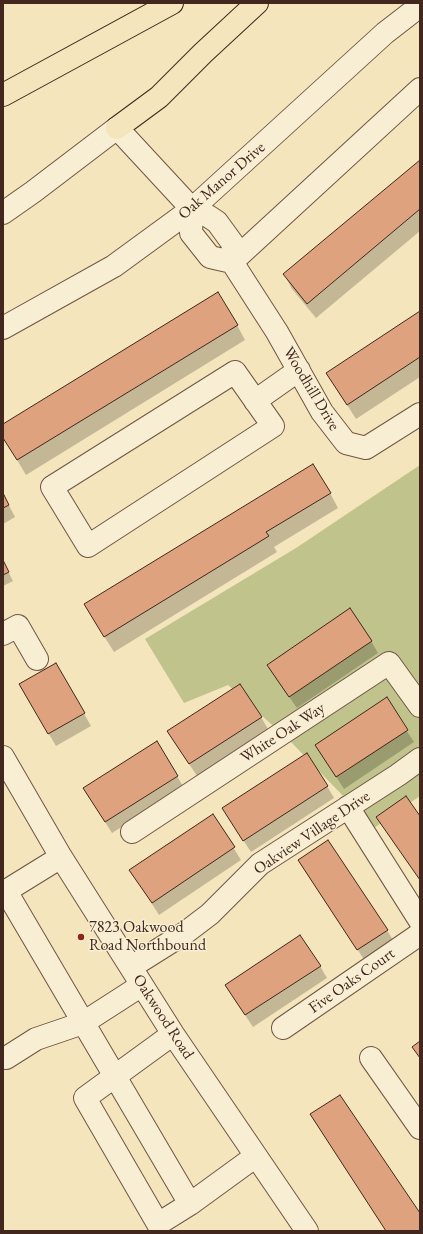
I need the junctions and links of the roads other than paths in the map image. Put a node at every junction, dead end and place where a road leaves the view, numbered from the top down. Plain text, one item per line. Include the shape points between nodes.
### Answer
1 (172, 3) edge
2 (257, 3) edge
3 (420, 6) edge
4 (420, 89) edge
5 (3, 95) edge
6 (117, 128) junction
7 (192, 209) junction
8 (3, 213) edge
9 (232, 262) junction
10 (3, 328) edge
11 (299, 370) junction
12 (255, 401) junction
13 (420, 414) edge
14 (3, 634) edge
15 (37, 659) dead end
16 (420, 706) edge
17 (3, 757) edge
18 (420, 759) edge
19 (348, 807) junction
20 (132, 832) dead end
21 (61, 857) junction
22 (4, 892) edge
23 (420, 921) edge
24 (420, 934) edge
25 (137, 976) junction
26 (83, 1023) junction
27 (283, 1028) dead end
28 (173, 1034) junction
29 (6, 1058) dead end
30 (371, 1058) dead end
31 (115, 1076) junction
32 (420, 1128) edge
33 (256, 1156) junction
34 (190, 1204) junction
35 (151, 1227) edge
36 (307, 1231) edge

1 - 5 highway
2 - 6 highway via 159,97
3 - 7 street, Oak Manor Drive via 385,33
4 - 9 street
6 - 7 street
6 - 8 street
7 - 9 street via 191,233 210,257
7 - 10 street, Oak Manor Drive via 114,266
9 - 11 street, Woodhill Drive
11 - 12 street
11 - 13 street, Woodhill Drive via 322,412 346,443 366,448
12 - 12 street via 273,426 88,546 52,487 235,372
14 - 15 street via 18,626
16 - 20 street, White Oak Way via 389,663
17 - 21 street, Oakwood Road
18 - 19 street, Oakview Village Drive
19 - 23 street
19 - 25 street, Oakview Village Drive via 260,864 210,914
21 - 22 street
21 - 25 street, Oakwood Road
22 - 26 street
24 - 27 street, Five Oaks Court
25 - 26 street, Oakview Village Drive
25 - 28 street, Oakwood Road
26 - 29 street, Oakview Village Drive via 36,1039
26 - 31 street
28 - 31 street
28 - 33 street, Oakwood Road
30 - 32 street
31 - 34 street
31 - 35 street via 86,1098
33 - 34 street
33 - 36 street, Oakwood Road
34 - 35 street

